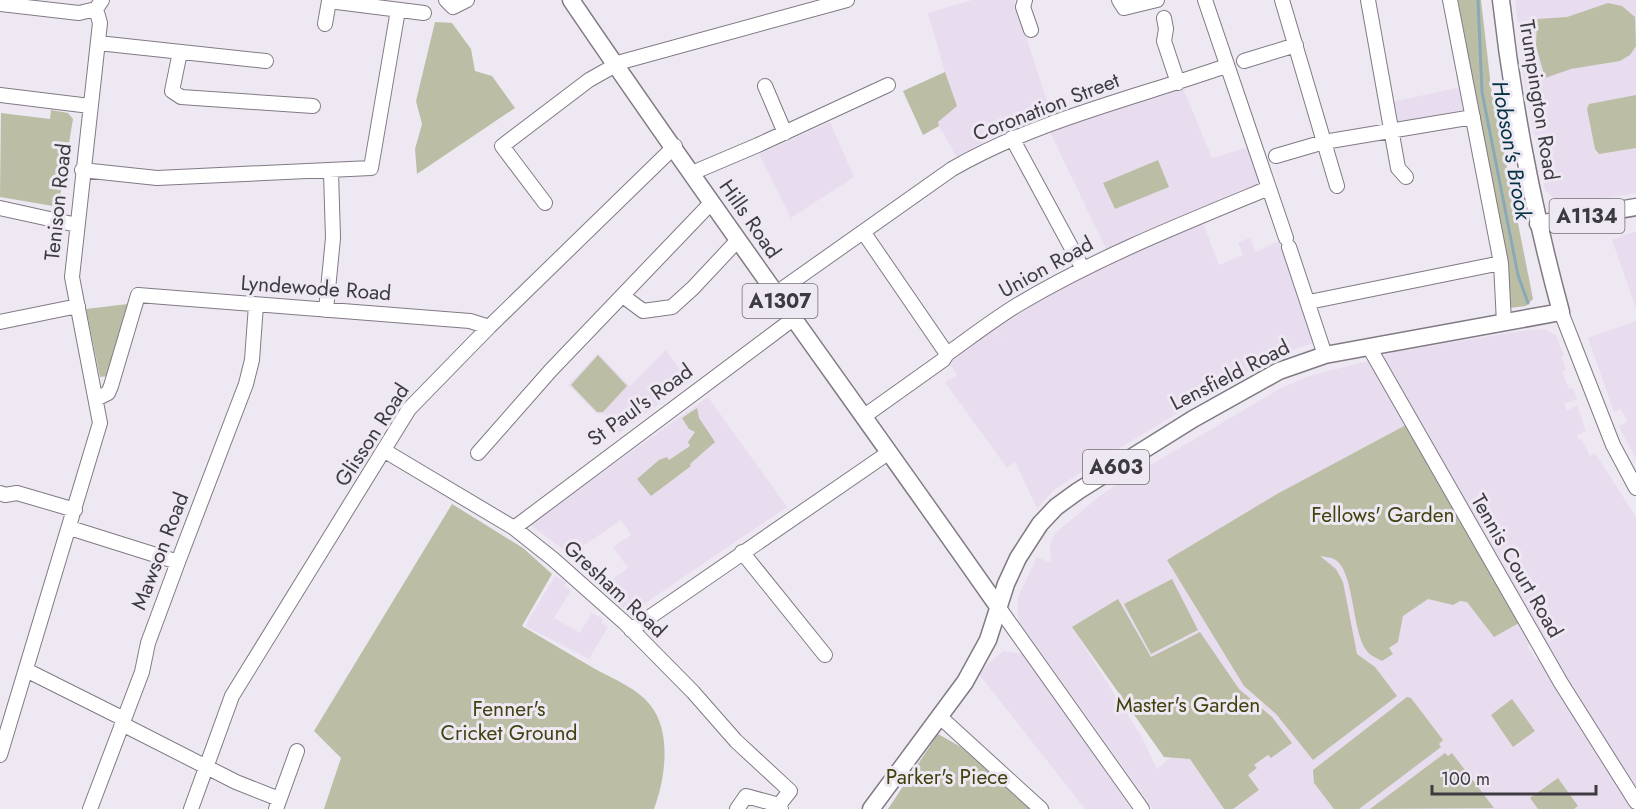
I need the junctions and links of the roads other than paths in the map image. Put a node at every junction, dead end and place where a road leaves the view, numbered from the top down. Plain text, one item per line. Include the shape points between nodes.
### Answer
1 (446, 0) edge
2 (467, 0) edge
3 (571, 0) edge
4 (847, 0) edge
5 (1025, 0) edge
6 (1119, 0) edge
7 (1157, 0) edge
8 (1204, 0) edge
9 (1282, 0) edge
10 (1368, 0) edge
11 (1450, 0) edge
12 (1501, 0) edge
13 (0, 4) edge
14 (99, 4) edge
15 (398, 10) junction
16 (424, 13) dead end
17 (1164, 18) dead end
18 (326, 24) dead end
19 (1031, 30) dead end
20 (98, 43) junction
21 (1296, 45) junction
22 (180, 52) junction
23 (266, 61) dead end
24 (1244, 61) dead end
25 (614, 64) junction
26 (1226, 66) junction
27 (1178, 83) junction
28 (888, 85) dead end
29 (765, 86) dead end
30 (0, 95) edge
31 (90, 106) junction
32 (313, 106) dead end
33 (1473, 117) junction
34 (1392, 132) junction
35 (785, 133) junction
36 (1012, 138) junction
37 (1324, 142) junction
38 (675, 146) junction
39 (1276, 156) dead end
40 (82, 170) junction
41 (331, 172) junction
42 (692, 173) junction
43 (1406, 177) dead end
44 (1337, 186) dead end
45 (1269, 188) junction
46 (545, 203) dead end
47 (711, 203) junction
48 (1636, 207) edge
49 (0, 208) edge
50 (1538, 224) junction
51 (77, 225) junction
52 (864, 233) junction
53 (737, 241) junction
54 (1502, 263) junction
55 (1083, 269) junction
56 (775, 294) junction
57 (622, 296) junction
58 (1310, 302) junction
59 (256, 305) junction
60 (78, 306) junction
61 (326, 310) junction
62 (1561, 312) junction
63 (793, 319) junction
64 (0, 322) edge
65 (1504, 323) junction
66 (489, 327) junction
67 (1369, 347) junction
68 (947, 354) junction
69 (1325, 355) junction
70 (96, 399) junction
71 (863, 417) junction
72 (385, 451) junction
73 (478, 453) dead end
74 (888, 453) junction
75 (1636, 488) edge
76 (0, 492) edge
77 (75, 510) junction
78 (70, 528) junction
79 (514, 528) junction
80 (742, 552) junction
81 (178, 562) junction
82 (999, 608) junction
83 (631, 630) junction
84 (825, 655) dead end
85 (26, 670) junction
86 (939, 716) junction
87 (123, 722) junction
88 (297, 751) dead end
89 (0, 755) edge
90 (206, 767) junction
91 (1636, 802) edge
92 (278, 804) edge
93 (780, 807) edge
94 (90, 809) edge
95 (191, 809) edge
96 (737, 809) edge
97 (871, 809) edge
98 (1041, 809) edge
99 (1142, 809) edge

1 - 2 street via 453,8
3 - 25 main road, Hills Road / A1307
4 - 25 street
5 - 19 street via 1023,7
6 - 7 street via 1124,8 1130,8
8 - 26 street
9 - 21 street
10 - 34 street
11 - 33 street
12 - 50 main road, Trumpington Road / A1134 via 1510,83
13 - 14 street via 80,13
14 - 20 street, Tenison Road
15 - 16 street
15 - 18 street via 329,0
15 - 41 street via 371,168
17 - 27 street via 1164,41
20 - 22 street
20 - 31 street, Tenison Road
21 - 24 street
21 - 37 street
22 - 23 street
22 - 32 street via 172,91 181,97
25 - 38 main road, Hills Road / A1307
25 - 46 street via 502,146
26 - 27 street, Coronation Street
26 - 45 street
27 - 36 street, Coronation Street
28 - 35 street
29 - 35 street
30 - 31 street
31 - 40 street, Tenison Road
33 - 34 street
33 - 54 street
34 - 37 street
34 - 43 street via 1398,168
35 - 42 street
36 - 52 street, Coronation Street via 952,169
36 - 55 street
37 - 39 street
37 - 44 street
38 - 42 main road, Hills Road / A1307
38 - 66 street, Glisson Road
40 - 41 street via 157,178
40 - 51 street, Tenison Road
41 - 61 street via 333,238
42 - 47 main road, Hills Road / A1307
45 - 55 street, Union Road
45 - 58 street
47 - 53 main road, Hills Road / A1307
47 - 57 street
48 - 50 main road, A1134
49 - 51 street
50 - 62 main road, Trumpington Road
51 - 60 street, Tenison Road via 72,277
52 - 56 street, Coronation Street
52 - 68 street
53 - 56 main road, Hills Road / A1307
53 - 57 street via 672,307 643,311
54 - 58 street
54 - 65 street
55 - 68 street, Union Road via 1017,305
56 - 63 main road, Hills Road / A1307
57 - 73 street
58 - 69 street
59 - 61 street, Lyndewode Road
59 - 70 street, Lyndewode Road via 138,295 111,386 108,393
59 - 81 street, Mawson Road via 250,372
60 - 64 street
60 - 70 street, Tenison Road
61 - 66 street, Lyndewode Road via 470,321
62 - 65 main road, Lensfield Road / A603
62 - 75 street via 1613,445
63 - 71 main road, Hills Road / A1307
63 - 79 street, St Paul's Road
65 - 67 main road, Lensfield Road / A603
66 - 72 street, Glisson Road via 424,392
67 - 69 main road, Lensfield Road / A603
67 - 91 street, Tennis Court Road via 1561,683
68 - 71 street, Union Road
69 - 82 main road, Lensfield Road / A603 via 1258,382 1078,491 1040,524 1005,584
70 - 77 street, Tenison Road via 100,423
71 - 74 main road, Hills Road / A1307
72 - 79 street, Gresham Road
72 - 90 street, Glisson Road via 232,696
74 - 80 street
74 - 82 main road, Hills Road / A1307
76 - 77 street
77 - 78 street, Tenison Road
78 - 81 street
78 - 85 street, Tenison Road
79 - 83 street, Gresham Road
80 - 83 street
80 - 84 street
81 - 87 street, Mawson Road
82 - 86 main road, A603 via 988,640 965,682
82 - 99 street
83 - 93 street, Gresham Road via 736,741 790,790
85 - 87 street
85 - 89 street, Tenison Road
86 - 97 main road, A603
86 - 98 street
87 - 90 street
87 - 94 street, Mawson Road
88 - 92 street
90 - 92 street
90 - 95 street, Glisson Road
93 - 96 street via 746,796

